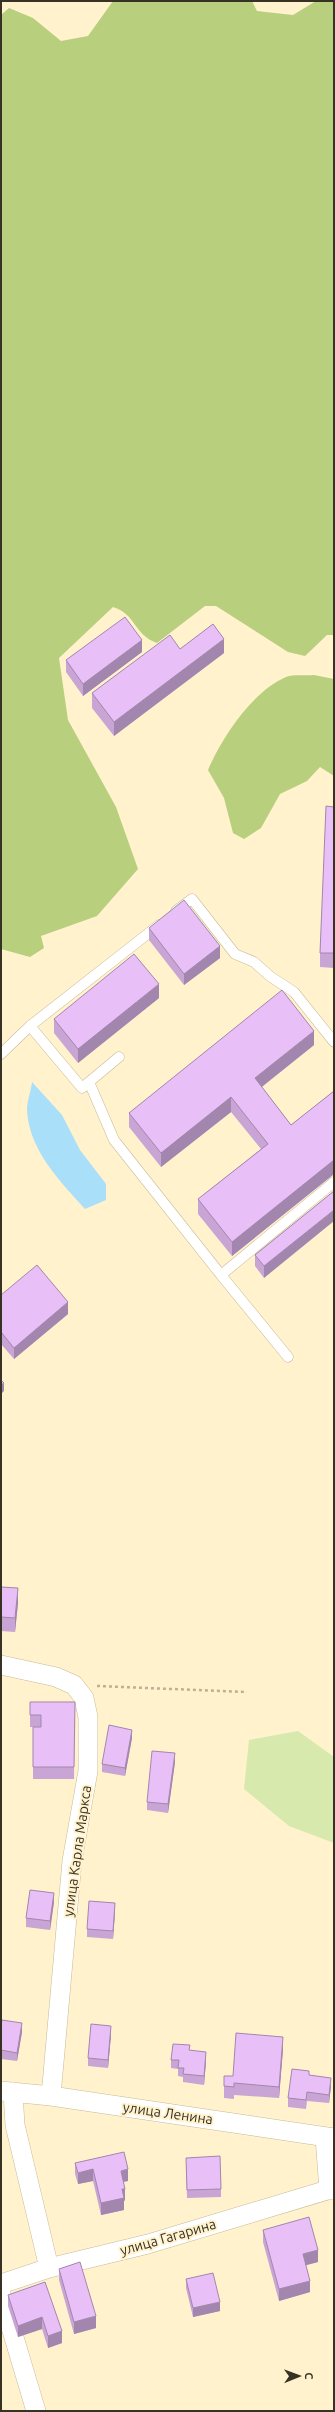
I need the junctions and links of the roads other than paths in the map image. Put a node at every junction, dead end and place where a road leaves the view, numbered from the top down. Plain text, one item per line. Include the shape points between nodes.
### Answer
1 (30, 1026) junction
2 (334, 1042) edge
3 (1, 1054) edge
4 (119, 1057) dead end
5 (89, 1082) junction
6 (334, 1182) edge
7 (221, 1275) junction
8 (288, 1357) dead end
9 (1, 1665) edge
10 (7, 2092) edge
11 (51, 2096) junction
12 (330, 2138) edge
13 (331, 2189) edge
14 (49, 2268) junction
15 (1, 2284) edge
16 (1, 2294) edge
17 (36, 2411) edge

1 - 2 lane via 192,899 235,954 254,962 294,992
1 - 3 lane
1 - 5 lane via 82,1088
4 - 5 lane
5 - 7 lane via 114,1140
6 - 7 lane
7 - 8 lane
9 - 11 street, улица Карла Маркса via 56,1677 74,1685 84,1698 88,1717 88,1771 72,1861
10 - 11 street, улица Ленина
10 - 14 street
11 - 12 street, улица Ленина
12 - 13 street
13 - 14 street, улица Гагарина via 148,2244
14 - 15 street, улица Гагарина
16 - 17 street

